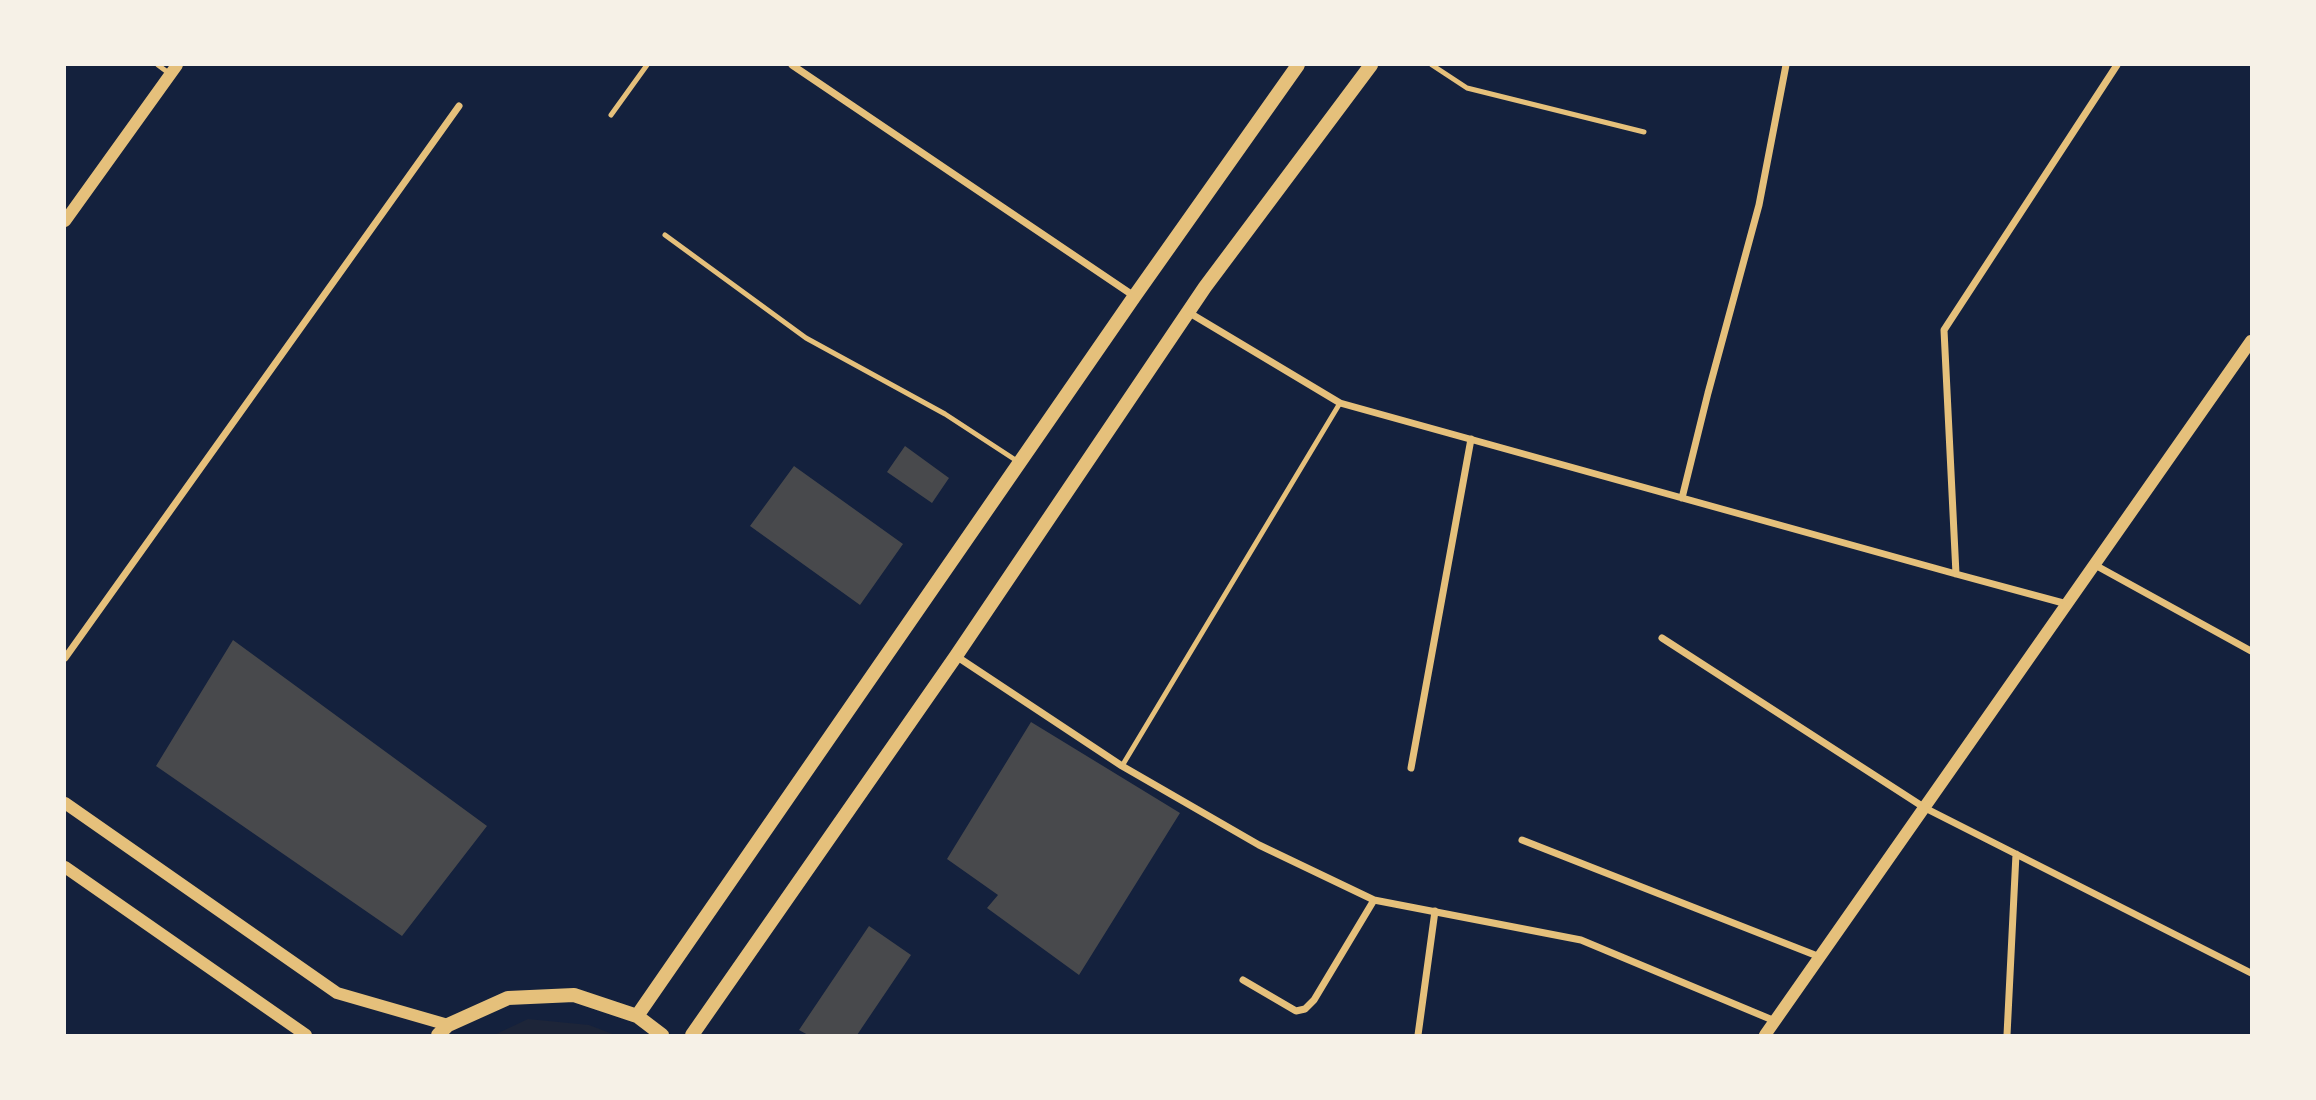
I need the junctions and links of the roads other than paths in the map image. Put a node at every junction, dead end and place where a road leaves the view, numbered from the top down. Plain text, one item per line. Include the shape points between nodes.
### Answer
1 (158, 65) edge
2 (647, 65) edge
3 (792, 65) edge
4 (1298, 65) edge
5 (1371, 65) edge
6 (1432, 65) edge
7 (1786, 65) edge
8 (2117, 65) edge
9 (174, 69) edge
10 (459, 106) dead end
11 (611, 115) dead end
12 (1644, 132) dead end
13 (65, 221) edge
14 (664, 235) dead end
15 (1134, 297) junction
16 (1188, 312) junction
17 (2251, 341) edge
18 (1340, 403) junction
19 (1471, 439) junction
20 (1020, 462) junction
21 (1682, 498) junction
22 (2095, 565) junction
23 (1956, 575) junction
24 (2068, 604) junction
25 (1662, 638) dead end
26 (2251, 651) edge
27 (956, 656) junction
28 (65, 658) edge
29 (1122, 766) junction
30 (1410, 768) dead end
31 (65, 803) edge
32 (1925, 808) junction
33 (1522, 840) dead end
34 (2015, 854) junction
35 (65, 867) edge
36 (1374, 900) junction
37 (1434, 911) junction
38 (1821, 958) junction
39 (2251, 973) edge
40 (1243, 980) dead end
41 (636, 1016) junction
42 (1775, 1021) junction
43 (443, 1030) edge
44 (306, 1035) edge
45 (662, 1035) edge
46 (692, 1035) edge
47 (1418, 1035) edge
48 (1765, 1035) edge
49 (2007, 1035) edge

1 - 9 lane
2 - 11 lane
3 - 15 street
4 - 15 main road
5 - 16 main road
6 - 12 lane via 1467,88
7 - 21 street via 1759,205
8 - 23 street via 1944,330
9 - 13 street
10 - 28 street
14 - 20 lane via 806,338 945,414
15 - 20 main road
16 - 18 street
16 - 27 main road
17 - 22 street
18 - 19 street
18 - 29 lane
19 - 21 street
19 - 30 street
20 - 41 main road
21 - 23 street
22 - 24 street
22 - 26 street
23 - 24 street
24 - 32 street
25 - 32 street
27 - 29 street
27 - 46 main road
29 - 36 street via 1259,845
31 - 43 street via 337,993
32 - 34 street
32 - 38 street
33 - 38 street
34 - 39 street
34 - 49 street
35 - 44 street
36 - 37 street
36 - 40 street via 1305,1010 1296,1011
37 - 42 street via 1581,940
37 - 47 street
38 - 42 street
41 - 43 main road via 574,995 521,998 508,999
41 - 45 main road
42 - 48 street

